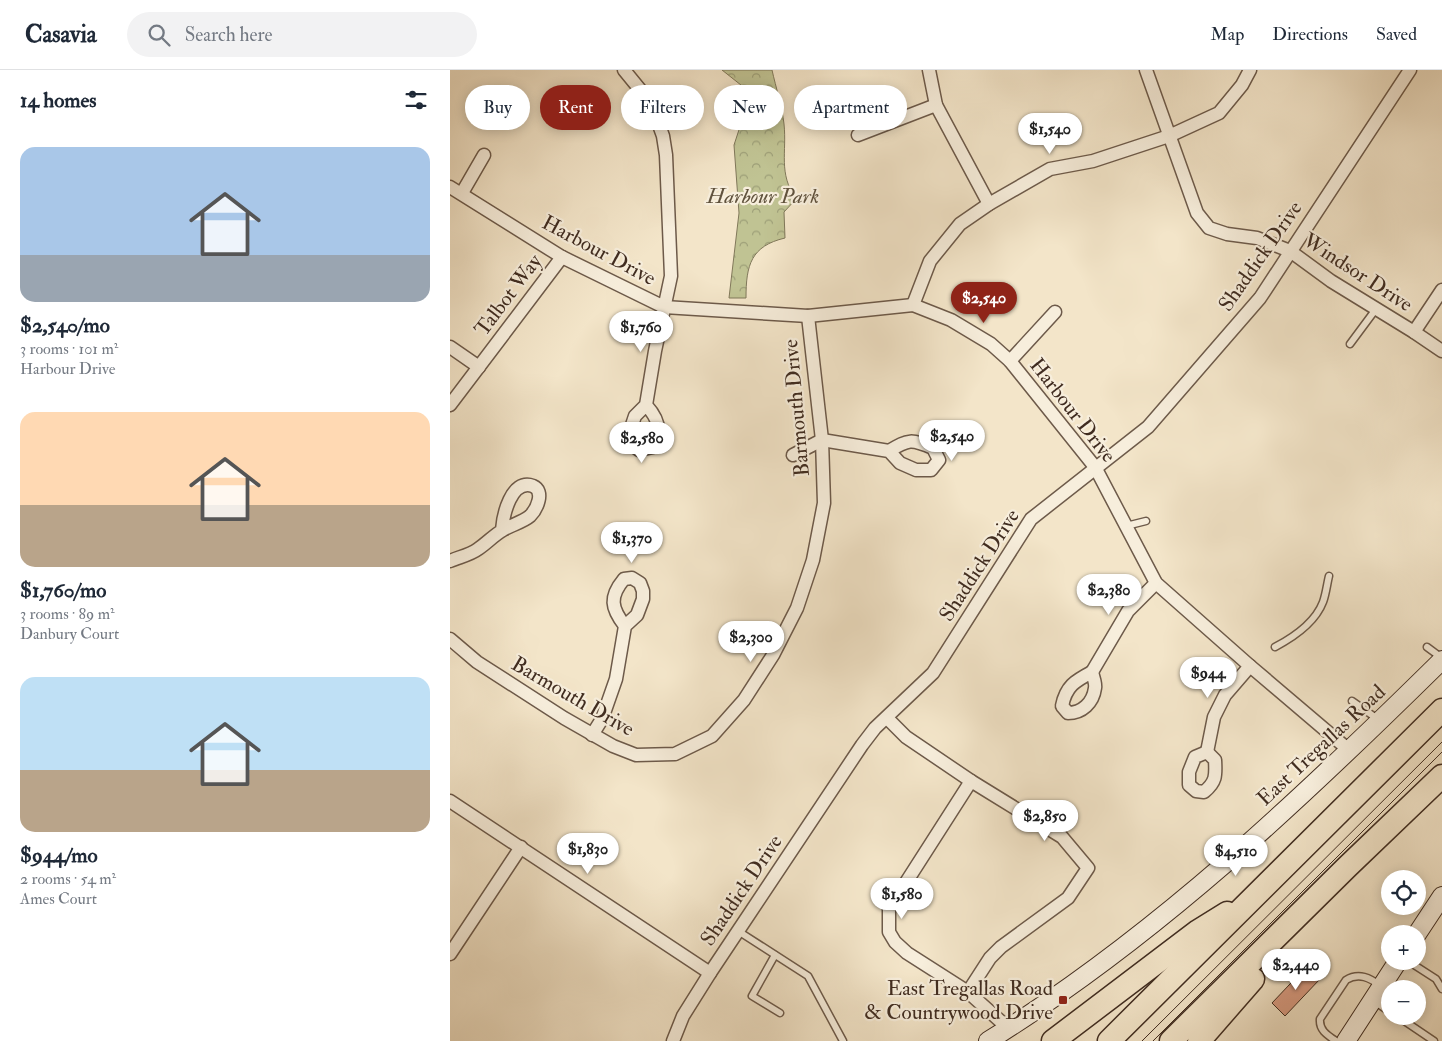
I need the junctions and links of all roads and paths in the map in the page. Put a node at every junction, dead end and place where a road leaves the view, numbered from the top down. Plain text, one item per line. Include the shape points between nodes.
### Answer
1 (624, 70) edge
2 (929, 70) edge
3 (1146, 70) edge
4 (1250, 70) edge
5 (1410, 70) edge
6 (936, 105) junction
7 (858, 135) dead end
8 (1170, 136) junction
9 (484, 155) dead end
10 (450, 187) edge
11 (462, 194) junction
12 (989, 204) junction
13 (1290, 251) junction
14 (562, 257) junction
15 (1442, 290) edge
16 (913, 305) junction
17 (664, 307) junction
18 (1376, 309) junction
19 (1055, 312) dead end
20 (808, 316) junction
21 (1414, 332) junction
22 (1350, 344) dead end
23 (450, 347) edge
24 (1442, 351) edge
25 (1010, 361) junction
26 (479, 367) junction
27 (450, 405) edge
28 (646, 405) dead end
29 (822, 440) junction
30 (889, 450) dead end
31 (793, 454) dead end
32 (1095, 467) junction
33 (1146, 521) dead end
34 (1126, 526) junction
35 (502, 530) dead end
36 (450, 561) edge
37 (1329, 576) dead end
38 (1156, 583) junction
39 (625, 626) dead end
40 (450, 639) edge
41 (1275, 647) dead end
42 (1427, 647) dead end
43 (1442, 659) edge
44 (1250, 666) junction
45 (1092, 672) dead end
46 (1352, 701) dead end
47 (1442, 710) edge
48 (887, 718) junction
49 (1380, 721) junction
50 (592, 734) junction
51 (1350, 751) junction
52 (1207, 752) dead end
53 (1442, 776) edge
54 (971, 781) junction
55 (450, 801) edge
56 (521, 847) junction
57 (1347, 867) junction
58 (1256, 896) junction
59 (1442, 896) edge
60 (1423, 925) edge
61 (738, 931) junction
62 (450, 954) edge
63 (775, 956) junction
64 (1392, 970) edge
65 (1422, 970) edge
66 (710, 973) junction
67 (1442, 989) edge
68 (968, 992) junction
69 (1378, 993) junction
70 (1381, 998) edge
71 (780, 1013) dead end
72 (1410, 1025) edge
73 (1008, 1028) junction
74 (672, 1041) edge
75 (843, 1041) edge
76 (988, 1041) edge
77 (1053, 1041) edge
78 (1109, 1041) edge
79 (1171, 1041) edge
80 (1199, 1041) edge
81 (1336, 1041) edge
82 (1346, 1041) edge
83 (1434, 1041) edge

1 - 17 street via 651,104 663,136 670,276
2 - 6 street
3 - 8 street, Windsor Drive
4 - 8 street via 1219,113
5 - 13 street, Shaddick Drive
6 - 7 street
6 - 12 street
8 - 12 street via 1093,161 1050,169
8 - 13 street, Windsor Drive via 1197,213 1209,228 1257,238
9 - 11 street
10 - 11 street, Harbour Drive
11 - 14 street, Harbour Drive
12 - 16 street via 960,224 930,261
13 - 18 street, Windsor Drive
13 - 32 street, Shaddick Drive via 1260,298 1148,427
14 - 17 street, Harbour Drive
14 - 26 street, Talbot Way
15 - 21 street
16 - 20 street, Harbour Drive
16 - 25 street, Harbour Drive via 959,324 991,344
17 - 20 street, Harbour Drive
17 - 28 street
18 - 21 street, Windsor Drive
18 - 22 lane
19 - 25 street
20 - 29 street, Barmouth Drive
21 - 24 street, Windsor Drive
23 - 26 street
25 - 32 street, Harbour Drive
26 - 27 street, Talbot Way
29 - 30 street
29 - 31 street
29 - 50 street, Barmouth Drive via 824,503 813,560 797,608 773,655 744,700 712,736 675,754 636,754
32 - 34 street, Harbour Drive
32 - 48 street, Shaddick Drive via 1031,519 933,673
33 - 34 lane
34 - 38 street, Harbour Drive
35 - 36 street via 476,550
37 - 41 lane via 1323,602 1314,619
38 - 44 street, Harbour Drive
38 - 45 street via 1128,611
39 - 50 street via 616,680 602,719
40 - 50 street, Barmouth Drive via 477,662
42 - 43 lane
43 - 49 street, East Tregallas Road
44 - 51 street, Harbour Drive
44 - 52 street via 1225,695 1214,717
46 - 49 lane
47 - 58 highway
48 - 54 street via 906,737
48 - 61 street, Shaddick Drive via 862,745
49 - 51 street, East Tregallas Road
51 - 73 street, East Tregallas Road via 1186,897 1086,976
53 - 57 highway
54 - 68 street via 889,909 888,920 888,932 901,947
54 - 68 street via 1062,837 1088,868 1068,898 990,958
55 - 56 street
56 - 62 street
56 - 66 street
57 - 79 highway
57 - 80 highway
58 - 77 highway via 1198,930
58 - 78 highway
59 - 60 street
61 - 63 lane
61 - 66 street, Shaddick Drive
63 - 71 lane via 752,996
63 - 75 lane via 808,976
64 - 69 street
65 - 67 lane via 1436,979
66 - 74 street, Shaddick Drive via 683,1016
68 - 73 street
69 - 70 lane
69 - 81 lane via 1369,978 1352,976 1346,980 1320,1019 1322,1030
69 - 82 street
72 - 83 lane
73 - 76 street, East Tregallas Road

